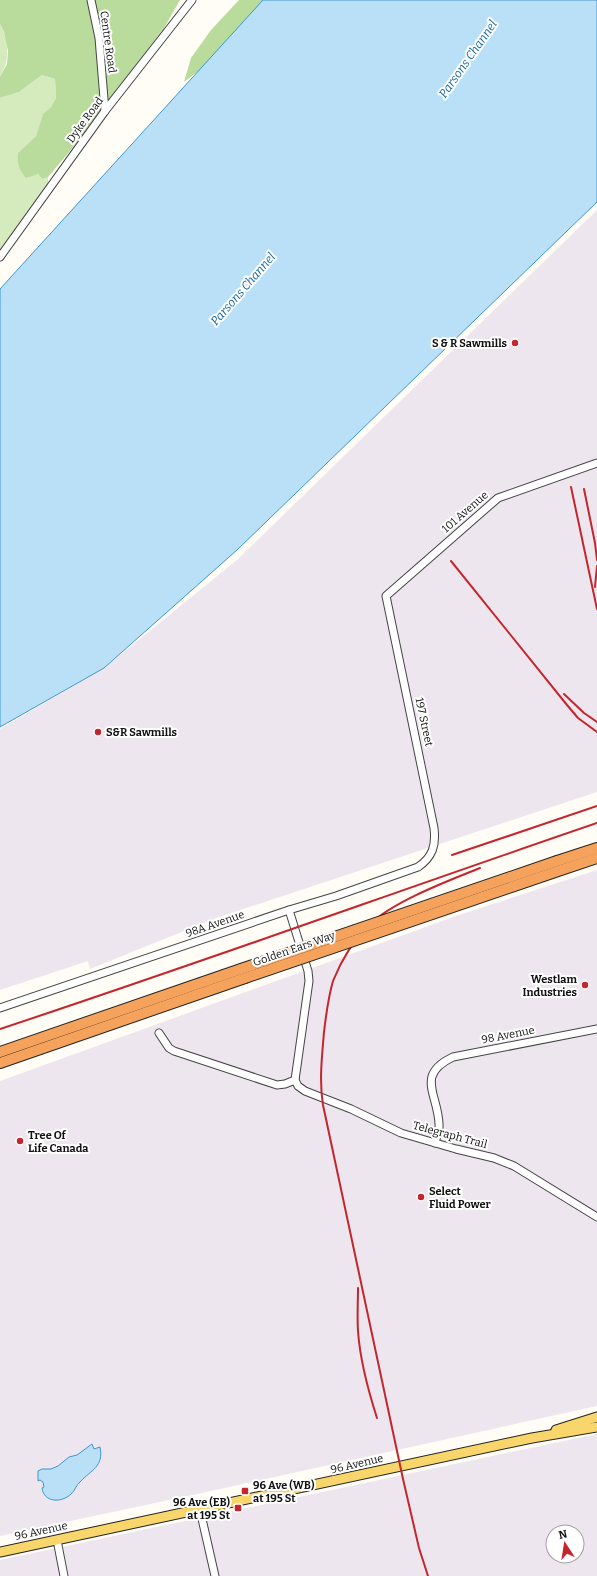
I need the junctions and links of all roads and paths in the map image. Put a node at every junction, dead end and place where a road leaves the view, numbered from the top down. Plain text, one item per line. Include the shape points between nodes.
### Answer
1 (91, 0) edge
2 (192, 0) edge
3 (105, 111) junction
4 (0, 257) edge
5 (597, 463) edge
6 (386, 596) joint
7 (597, 848) edge
8 (432, 853) joint
9 (597, 858) edge
10 (559, 866) junction
11 (289, 910) junction
12 (243, 974) junction
13 (0, 1008) edge
14 (597, 1029) edge
15 (159, 1033) dead end
16 (0, 1052) edge
17 (0, 1063) edge
18 (295, 1080) junction
19 (435, 1142) junction
20 (597, 1217) edge
21 (597, 1417) edge
22 (597, 1427) edge
23 (532, 1438) junction
24 (200, 1510) junction
25 (56, 1540) junction
26 (0, 1552) edge
27 (64, 1576) edge
28 (215, 1576) edge

1 - 3 street, Centre Road via 99,38
2 - 3 street, Dyke Road
3 - 4 street, Dyke Road
5 - 6 street, 101 Avenue via 498,498
6 - 8 street, 197 Street via 434,828 435,845
7 - 10 highway, Golden Ears Way
8 - 11 street, 98A Avenue via 418,867
9 - 10 highway, Golden Ears Way
10 - 12 highway, Golden Ears Way, bridge
11 - 13 street, 98A Avenue
11 - 18 street via 309,981
12 - 16 highway, Golden Ears Way
12 - 17 highway, Golden Ears Way
14 - 19 street, 98 Avenue via 453,1057 444,1061 434,1069 431,1076 440,1125
15 - 18 street via 174,1051 277,1085
18 - 19 street, Telegraph Trail via 305,1091 351,1109 400,1133
19 - 20 street, Telegraph Trail via 514,1166
21 - 23 main road, 96 Avenue
22 - 23 main road, 96 Avenue
23 - 24 main road, 96 Avenue
24 - 25 main road, 96 Avenue
24 - 28 street
25 - 26 main road, 96 Avenue
25 - 27 street

